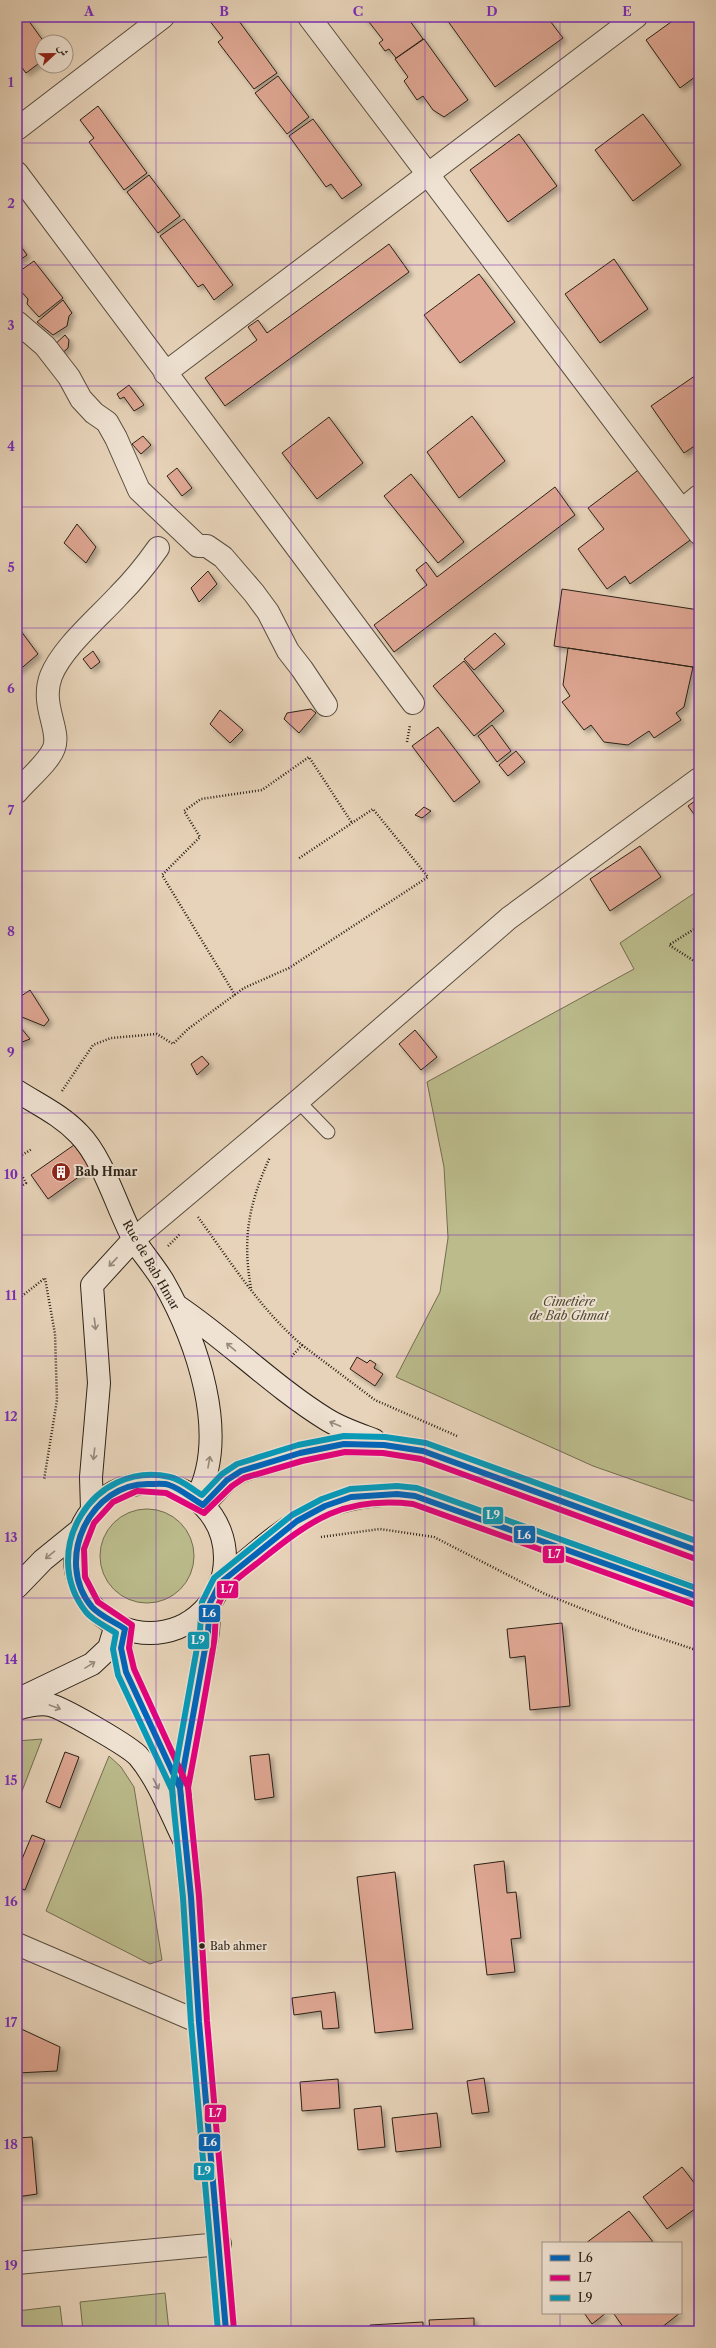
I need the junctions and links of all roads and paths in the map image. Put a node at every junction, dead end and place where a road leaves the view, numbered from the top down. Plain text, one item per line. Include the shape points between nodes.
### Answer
1 (163, 17) edge
2 (309, 17) edge
3 (636, 17) edge
4 (17, 129) edge
5 (17, 172) edge
6 (428, 174) junction
7 (17, 322) edge
8 (165, 373) junction
9 (699, 496) edge
10 (682, 510) junction
11 (699, 533) edge
12 (158, 548) dead end
13 (413, 703) dead end
14 (326, 705) dead end
15 (699, 779) edge
16 (17, 792) edge
17 (352, 823) junction
18 (298, 859) dead end
19 (699, 926) edge
20 (699, 964) edge
21 (236, 995) junction
22 (17, 1091) edge
23 (298, 1101) junction
24 (49, 1110) junction
25 (328, 1132) dead end
26 (255, 1138) junction
27 (32, 1149) dead end
28 (17, 1158) edge
29 (17, 1167) edge
30 (17, 1189) edge
31 (198, 1217) dead end
32 (134, 1239) junction
33 (251, 1290) junction
34 (17, 1300) edge
35 (177, 1306) junction
36 (302, 1345) junction
37 (291, 1357) dead end
38 (464, 1439) dead end
39 (384, 1445) junction
40 (44, 1480) dead end
41 (199, 1502) junction
42 (92, 1510) junction
43 (80, 1530) junction
44 (317, 1538) dead end
45 (699, 1551) edge
46 (220, 1583) junction
47 (17, 1587) edge
48 (699, 1597) edge
49 (210, 1603) junction
50 (120, 1627) junction
51 (699, 1651) edge
52 (17, 1700) edge
53 (17, 1709) edge
54 (180, 1788) junction
55 (186, 1842) junction
56 (17, 1944) edge
57 (199, 2022) junction
58 (220, 2244) junction
59 (17, 2263) edge
60 (226, 2331) edge

1 - 4 street
2 - 6 street
3 - 6 street
5 - 8 street
6 - 8 street
6 - 10 street
7 - 14 street via 45,346 69,377 81,399 107,422 139,490 198,546 207,546 223,557 254,593 268,612 288,651
8 - 13 street
9 - 10 street
10 - 11 street
12 - 16 street via 136,577 56,666 51,676 46,701 55,747
15 - 23 street via 509,918
17 - 18 path
17 - 21 path via 373,809 428,877 289,968 244,988
17 - 21 path via 309,757 262,790 201,799 184,811 200,837 162,875
19 - 20 path via 669,946
21 - 24 path via 188,1029 173,1044 156,1034 111,1038 93,1045
22 - 24 street, Rue de Bab Hmar
23 - 25 lane
23 - 26 street
24 - 32 street, Rue de Bab Hmar via 80,1135 98,1163
26 - 32 street
26 - 33 path via 270,1157 256,1188 246,1236
27 - 28 path
29 - 30 path via 26,1184
31 - 33 path
32 - 35 street, Rue de Bab Hmar
32 -> 42 street via 92,1286 99,1384 91,1477
33 - 36 path
34 - 40 path via 45,1278 55,1334 57,1400
39 -> 35 street via 327,1420 276,1384
41 -> 35 street, Rue de Bab Hmar via 210,1458 208,1418 192,1342
36 - 37 path
36 - 38 path via 375,1400
39 - 41 street via 344,1444 321,1448 240,1471
39 - 45 street via 423,1451
41 - 42 street via 172,1485 138,1484 109,1495
41 - 46 street via 214,1520 222,1537 225,1565
42 - 43 street
43 -> 47 street via 43,1560
43 - 50 street via 75,1552 77,1574 84,1594 98,1612
44 - 51 path via 380,1529 434,1536 545,1594 633,1629
46 - 48 street via 311,1512 351,1497 397,1494 415,1496
46 - 49 street
49 - 50 street via 191,1621 167,1631 150,1633
49 - 54 street via 208,1632
52 -> 50 street via 92,1664 109,1648
50 - 54 street via 120,1648 126,1672
53 -> 55 street via 48,1705 59,1708 86,1722 138,1756 153,1778
54 - 55 street
55 - 57 street
56 - 57 street
57 - 58 street
58 - 59 street
58 - 60 street

